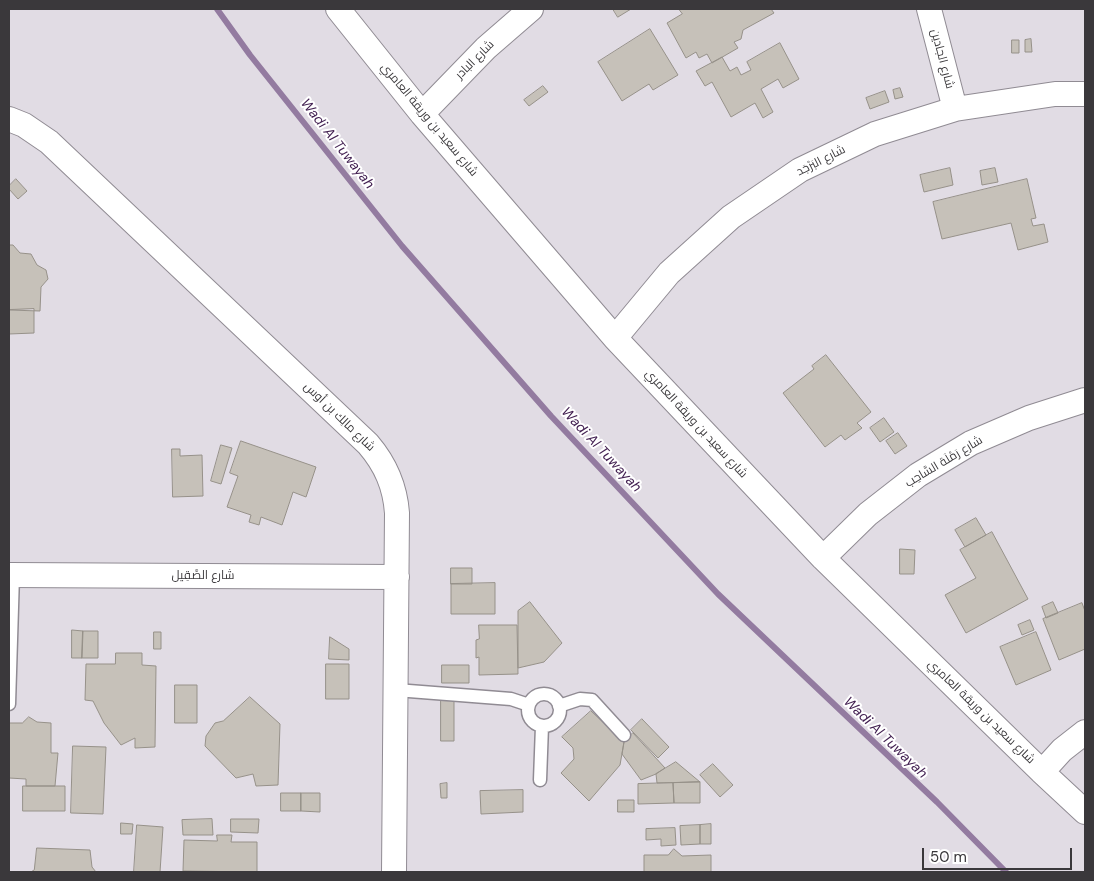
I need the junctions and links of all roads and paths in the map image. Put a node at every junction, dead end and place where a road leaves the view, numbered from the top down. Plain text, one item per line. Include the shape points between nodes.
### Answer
1 (338, 9) edge
2 (532, 9) edge
3 (929, 9) edge
4 (1085, 94) edge
5 (955, 109) junction
6 (422, 114) junction
7 (9, 119) edge
8 (615, 338) junction
9 (1085, 400) edge
10 (823, 558) junction
11 (11, 575) edge
12 (397, 577) junction
13 (396, 690) junction
14 (9, 704) edge
15 (529, 705) junction
16 (559, 706) junction
17 (542, 726) junction
18 (1085, 732) edge
19 (624, 735) dead end
20 (1042, 772) junction
21 (540, 780) dead end
22 (1085, 812) edge
23 (394, 872) edge

1 - 6 street, شارع سعيد بن وريقة العامري
2 - 6 street, شارع البادر via 486,48
3 - 5 street, شارع الجادين
4 - 5 street, شارع البَرْجَد via 1055,94
5 - 8 street, شارع البَرْجَد via 875,134 800,170 730,217 668,274
6 - 8 street, شارع سعيد بن وريقة العامري
7 - 12 street, شارع مالِك بن أوس via 49,142 368,444 386,468 396,498
8 - 10 street, شارع سعيد بن وريقة العامري
9 - 10 street, شارع رَمْلَة السَّاحِب via 1029,418 971,443 918,476 868,514
10 - 20 street, شارع سعيد بن وريقة العامري
11 - 12 street, شارع الصَّقِيل
11 - 14 lane
12 - 13 street, شارع مالِك بن أوس
13 - 15 lane via 511,699
13 - 23 street, شارع مالِك بن أوس
15 - 16 lane via 533,699 545,694 556,700
15 - 17 lane via 529,716
16 - 17 lane via 560,712 554,723
16 - 19 lane via 580,699 592,700
17 - 21 lane
18 - 20 street
20 - 22 street, شارع سعيد بن وريقة العامري

